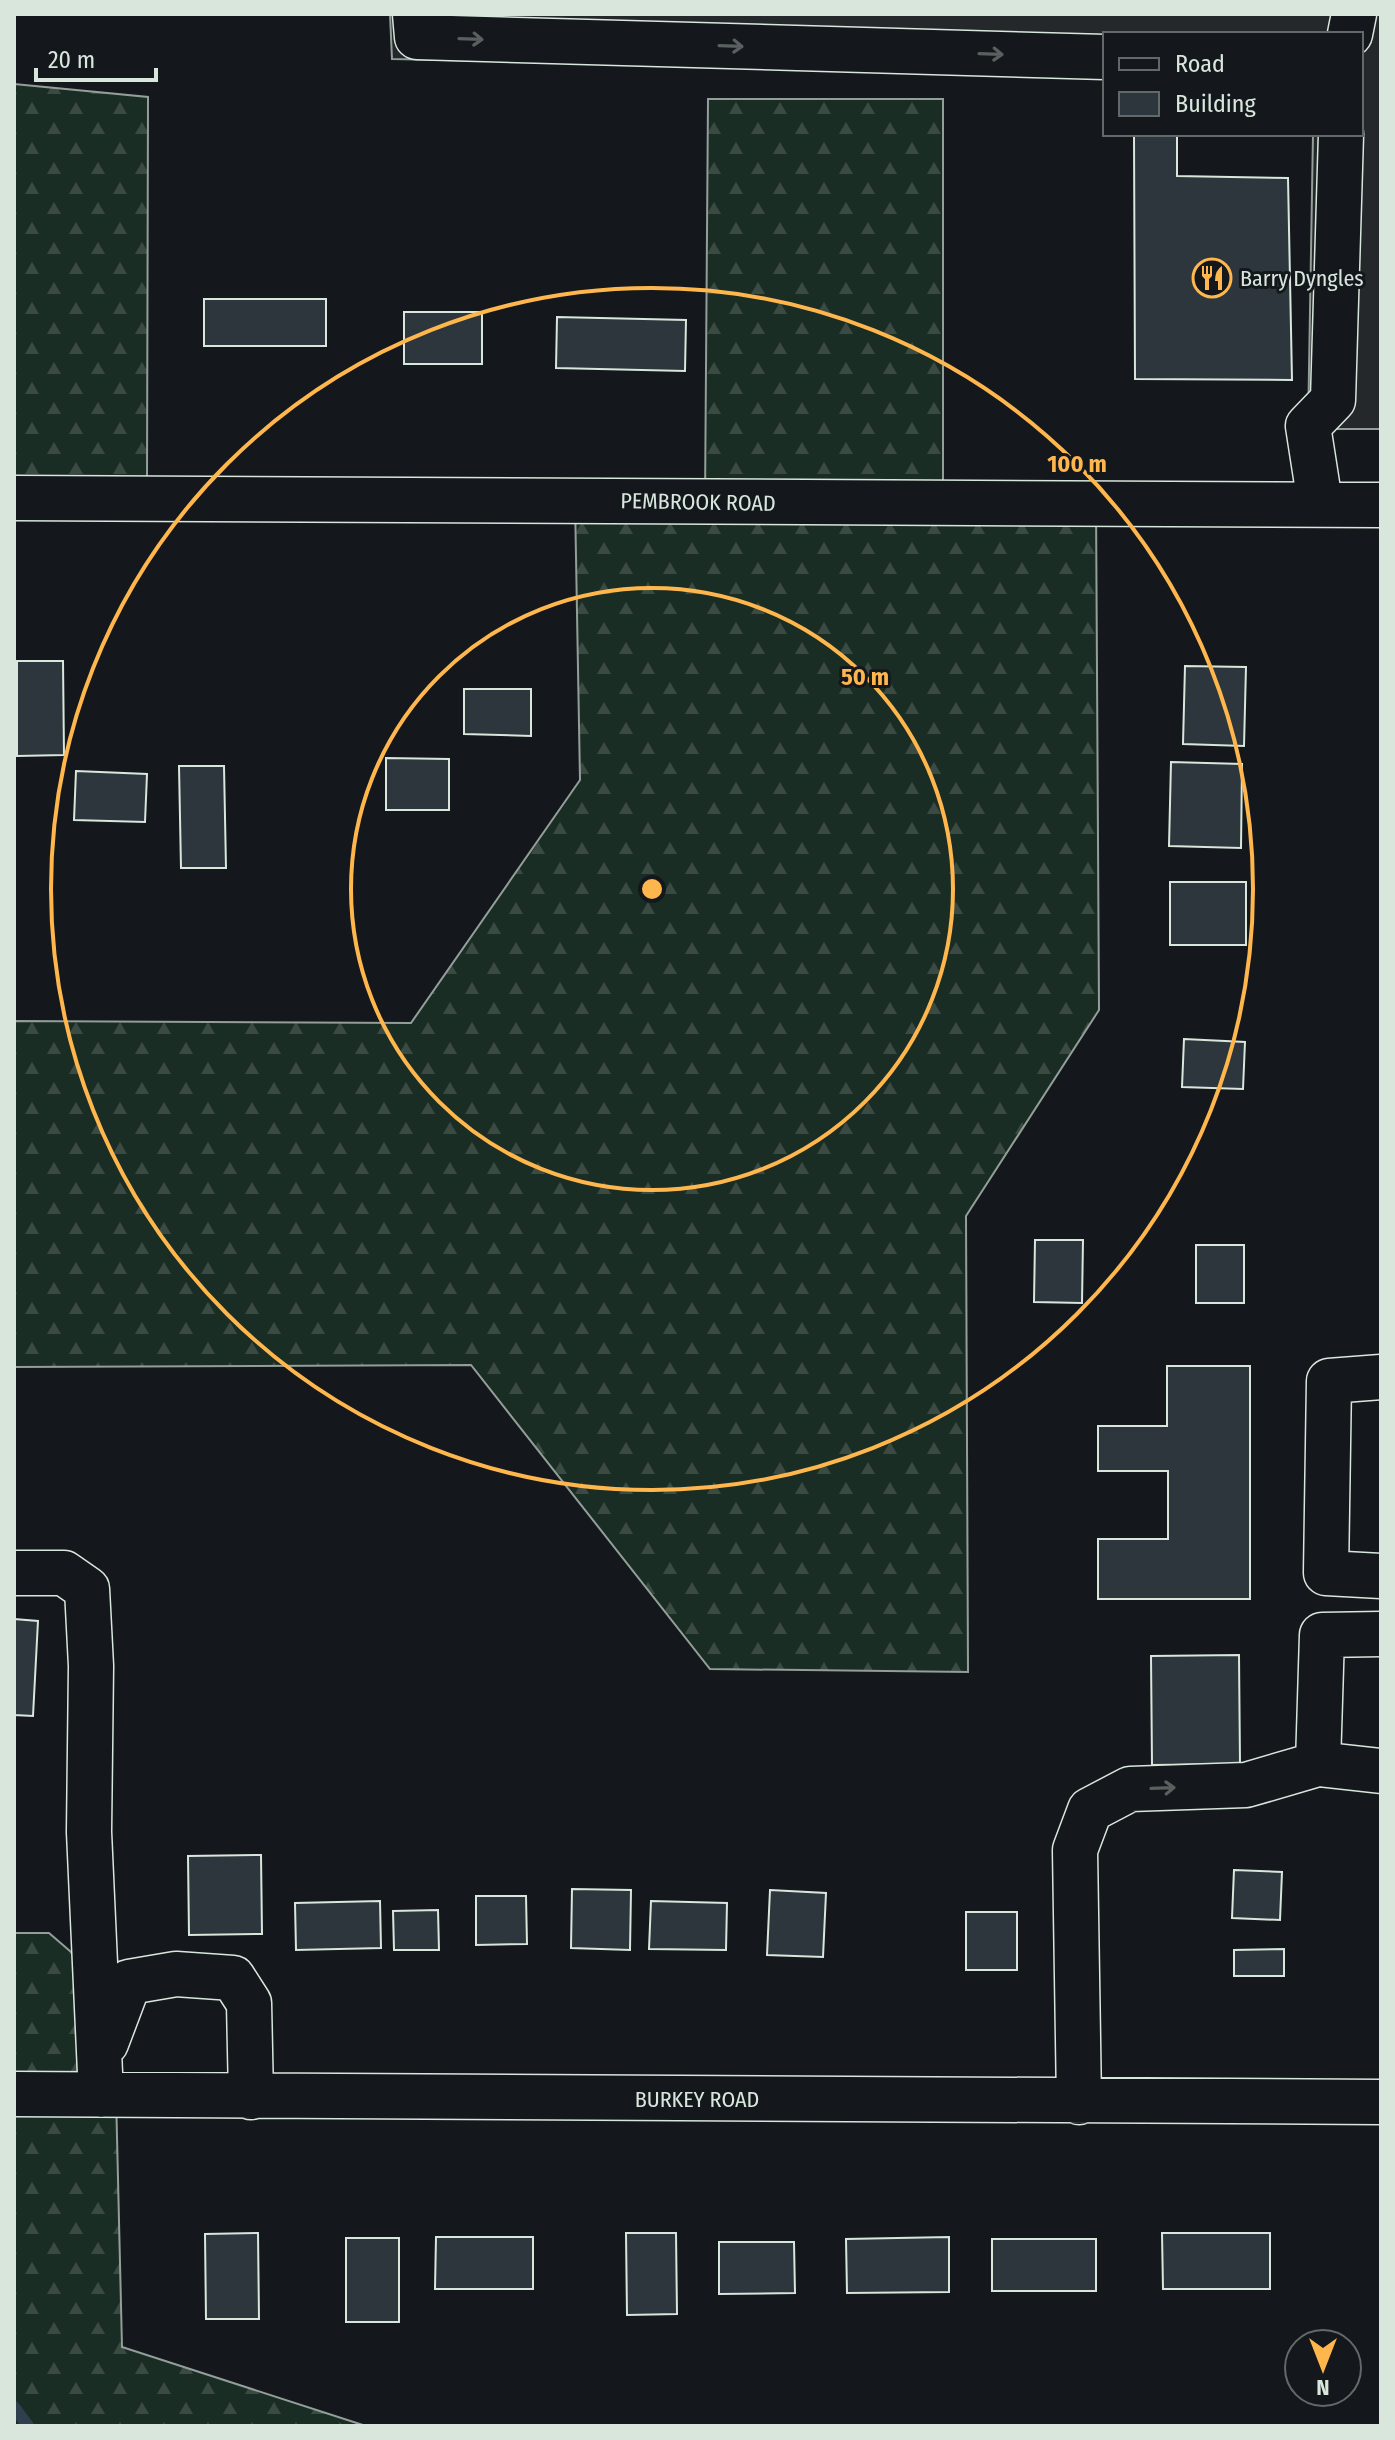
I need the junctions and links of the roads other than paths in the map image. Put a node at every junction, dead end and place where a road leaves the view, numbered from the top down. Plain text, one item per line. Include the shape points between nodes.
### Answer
1 (415, 14) edge
2 (1103, 57) edge
3 (1341, 136) edge
4 (14, 498) edge
5 (1320, 503) junction
6 (1381, 505) edge
7 (1381, 1377) edge
8 (14, 1573) edge
9 (1381, 1576) edge
10 (1381, 1634) edge
11 (1318, 1764) junction
12 (1381, 1771) edge
13 (101, 2076) junction
14 (21, 2094) edge
15 (251, 2097) junction
16 (1079, 2102) junction
17 (1381, 2102) edge

1 -> 2 street via 417,37
3 - 5 street via 1333,400 1308,426
4 - 5 street, PEMBROOK ROAD
5 - 6 street, PEMBROOK ROAD
7 - 9 street via 1329,1381 1326,1573
8 - 13 street via 64,1573 87,1589 89,1832
10 - 11 street via 1322,1635
11 - 12 street
16 -> 11 street via 1075,1850 1090,1810 1130,1789 1246,1785
13 - 14 street, BURKEY ROAD
13 - 15 street, BURKEY ROAD
13 - 15 street via 129,1982 176,1974 233,1978 249,2003
15 - 16 street, BURKEY ROAD
16 - 17 street, BURKEY ROAD

